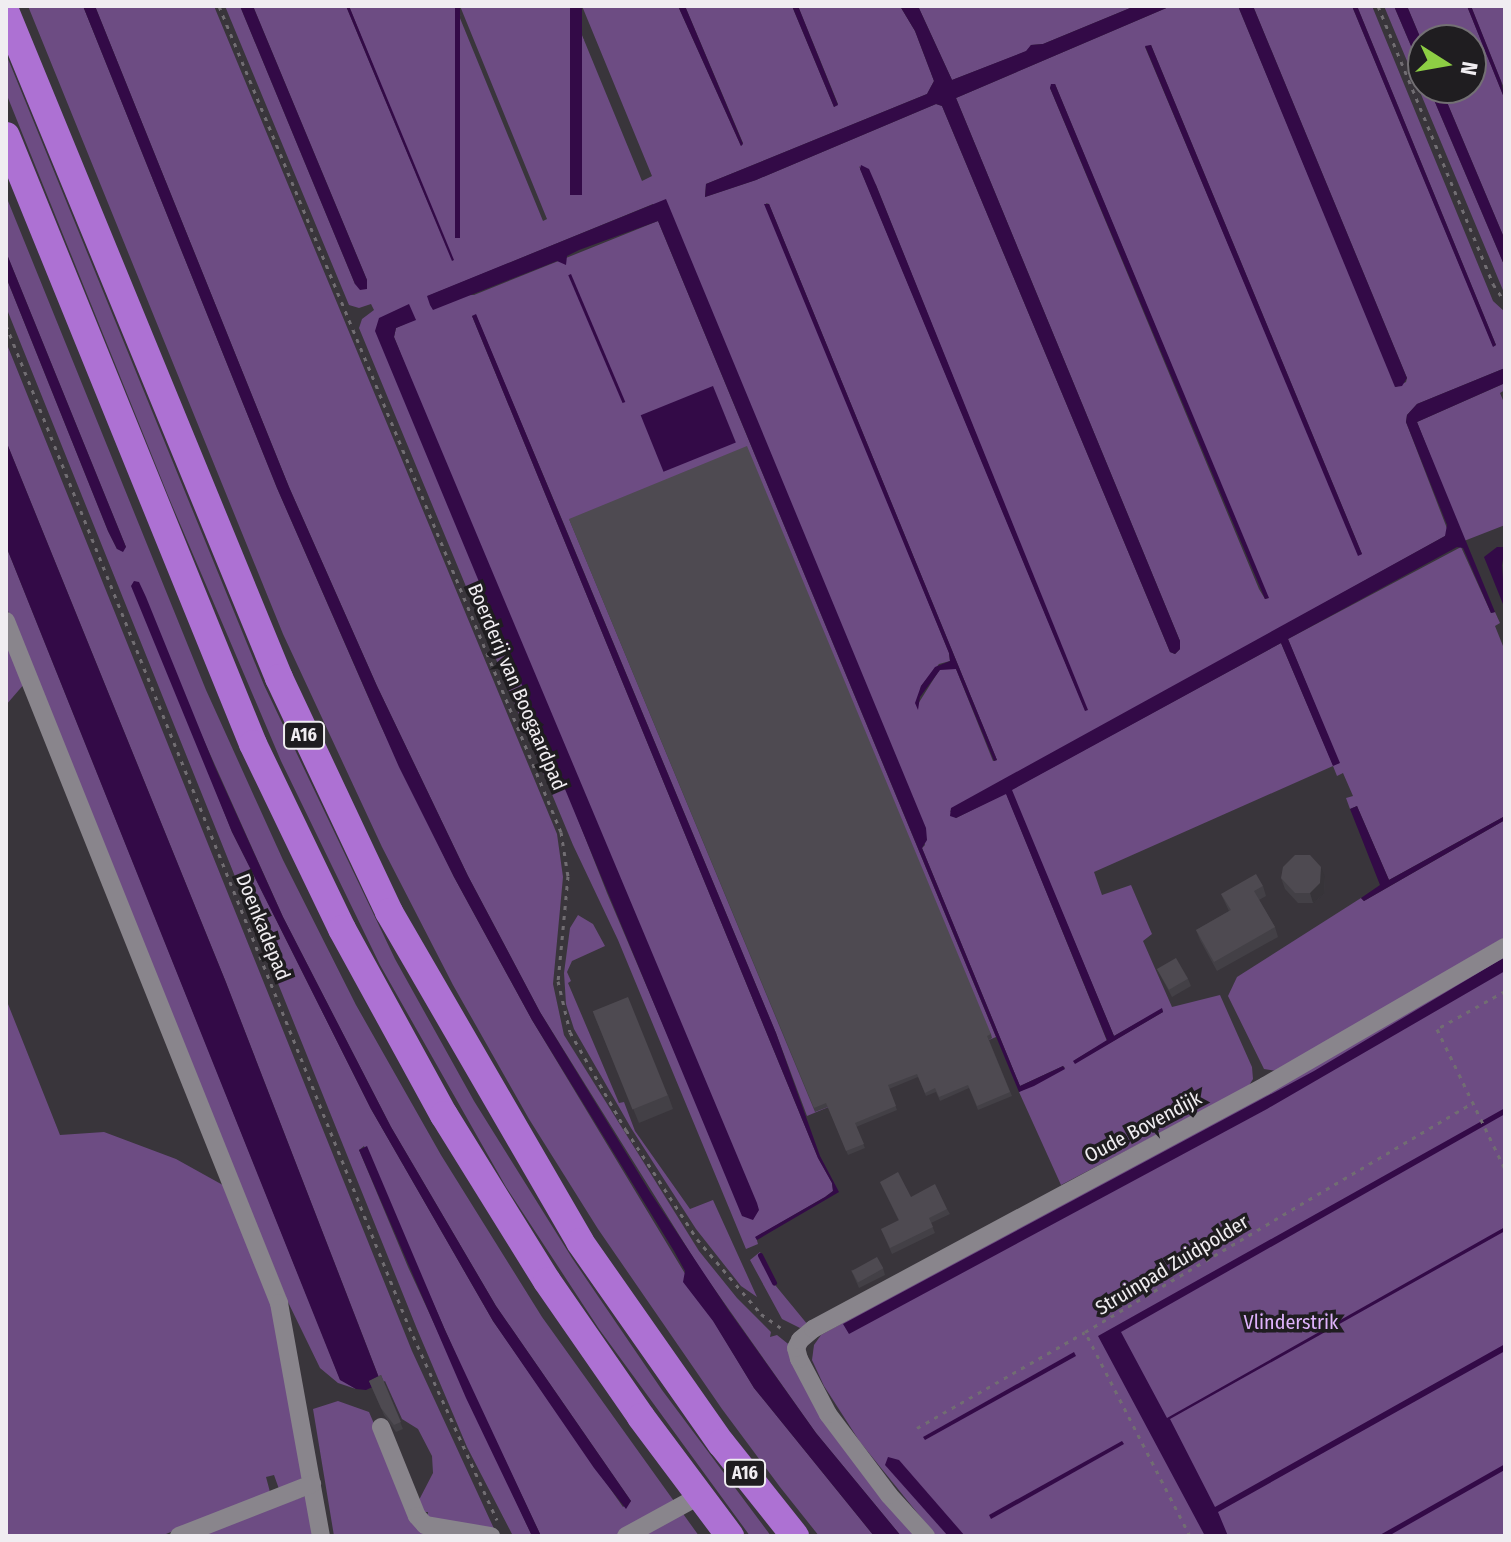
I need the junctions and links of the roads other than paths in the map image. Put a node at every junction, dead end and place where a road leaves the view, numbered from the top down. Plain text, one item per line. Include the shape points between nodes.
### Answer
1 (6, 13) edge
2 (6, 136) edge
3 (6, 621) edge
4 (1505, 947) edge
5 (381, 1427) dead end
6 (312, 1484) junction
7 (699, 1496) junction
8 (495, 1530) edge
9 (179, 1536) edge
10 (321, 1536) edge
11 (626, 1536) edge
12 (730, 1536) edge
13 (795, 1536) edge
14 (926, 1536) edge

1 - 13 highway, A16 via 279,678 389,912 580,1242 721,1443
2 - 7 highway, A16 via 253,744 342,929 444,1115 547,1281
3 - 6 street via 279,1303
4 - 14 street, Oude Bovendijk via 1265,1086 800,1340 799,1359 828,1414
5 - 8 street via 425,1525
6 - 9 street
6 - 10 street
7 - 11 street
7 - 12 highway, A16

